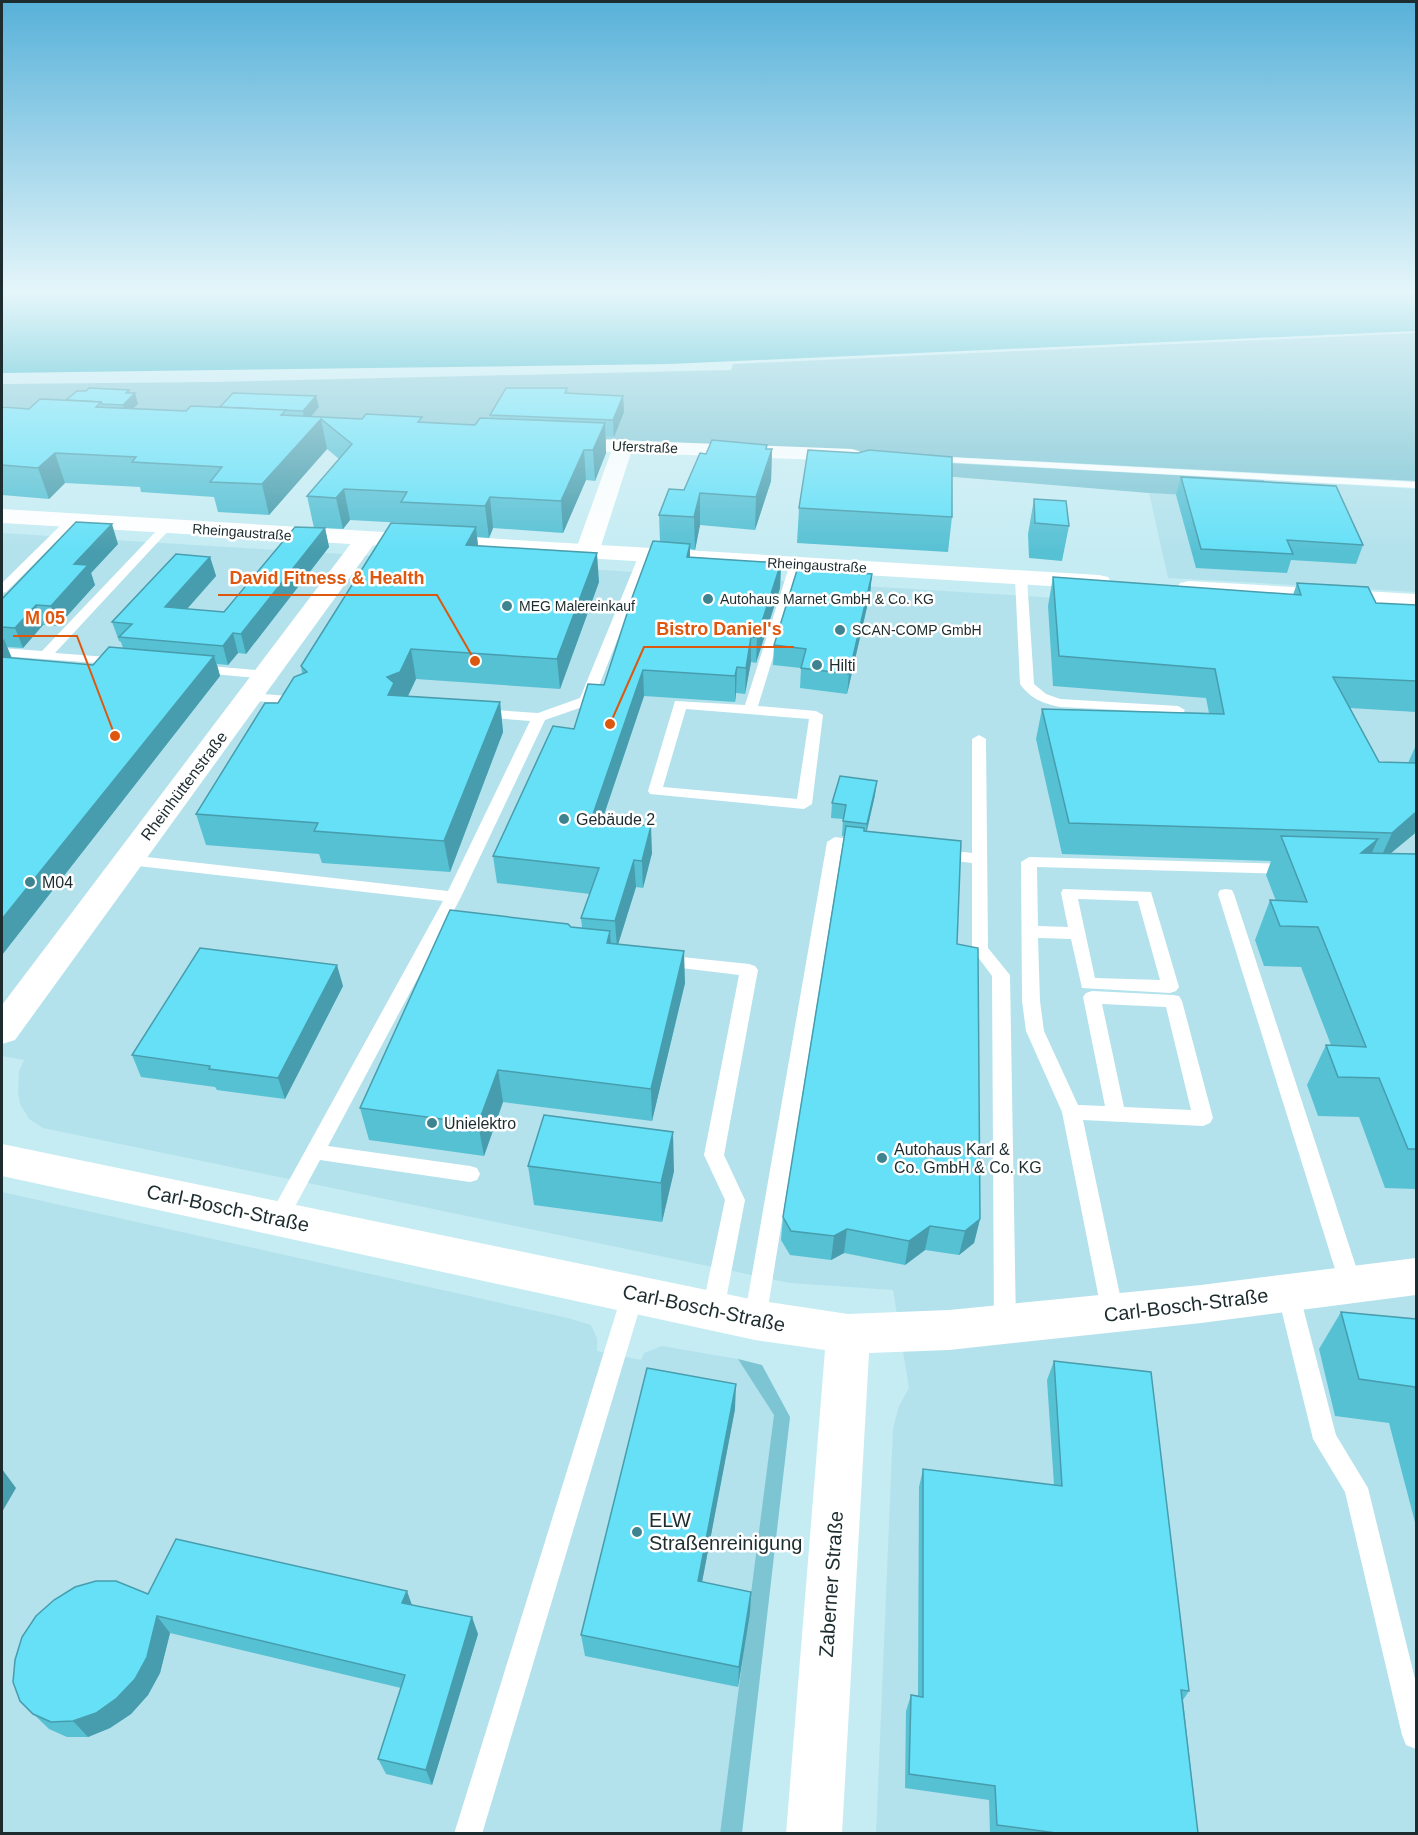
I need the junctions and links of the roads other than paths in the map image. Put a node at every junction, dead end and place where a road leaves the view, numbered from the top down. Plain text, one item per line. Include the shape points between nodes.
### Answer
1 (542, 442) edge
2 (624, 447) junction
3 (869, 456) edge
4 (916, 458) edge
5 (1416, 485) edge
6 (2, 516) edge
7 (71, 521) junction
8 (166, 527) junction
9 (366, 539) junction
10 (587, 552) junction
11 (645, 555) junction
12 (796, 564) junction
13 (1021, 578) junction
14 (1127, 584) edge
15 (1163, 586) edge
16 (2, 589) edge
17 (1416, 601) edge
18 (2, 652) edge
19 (45, 656) junction
20 (139, 664) edge
21 (186, 668) edge
22 (259, 686) junction
23 (305, 701) edge
24 (750, 710) junction
25 (1178, 710) edge
26 (471, 713) edge
27 (539, 717) junction
28 (979, 739) dead end
29 (879, 847) edge
30 (924, 853) edge
31 (980, 859) junction
32 (129, 860) junction
33 (1310, 870) edge
34 (1226, 894) dead end
35 (453, 897) junction
36 (1030, 932) junction
37 (1078, 933) junction
38 (647, 960) edge
39 (2, 1031) edge
40 (1072, 1112) junction
41 (1116, 1114) junction
42 (316, 1152) junction
43 (2, 1160) edge
44 (470, 1174) dead end
45 (278, 1219) junction
46 (1416, 1277) edge
47 (1352, 1285) junction
48 (1288, 1292) junction
49 (633, 1294) junction
50 (713, 1310) junction
51 (1113, 1314) junction
52 (755, 1320) junction
53 (1005, 1325) junction
54 (848, 1334) junction
55 (1416, 1734) edge
56 (468, 1833) edge
57 (814, 1833) edge

1 - 2 street, Uferstraße
2 - 3 street, Uferstraße
2 - 10 street
4 - 5 lane
6 - 7 street, Rheingaustraße
7 - 8 street, Rheingaustraße
7 - 16 lane
8 - 9 street, Rheingaustraße
8 - 19 lane
9 - 10 street, Rheingaustraße
9 - 22 street, Rheinhüttenstraße
10 - 11 street, Rheingaustraße
11 - 12 street, Rheingaustraße
11 - 27 lane via 586,700
12 - 13 street, Rheingaustraße
12 - 24 lane
13 - 14 street, Rheingaustraße
13 - 25 lane via 1027,684 1032,693 1060,703
15 - 17 street
18 - 19 lane
19 - 20 lane
21 - 22 lane
22 - 23 lane
22 - 32 street, Rheinhüttenstraße
24 - 24 lane via 816,715 804,804 655,791 680,704
26 - 27 lane
27 - 35 lane
28 - 31 lane
29 - 52 lane via 835,842
30 - 31 lane
31 - 53 lane via 980,949 1001,975
32 - 35 lane
32 - 39 street, Rheinhüttenstraße
33 - 36 lane via 1029,862
34 - 47 lane
35 - 42 lane
36 - 37 lane
36 - 40 lane via 1035,1031
37 - 37 lane via 1088,984 1170,987 1145,896 1069,893
38 - 50 lane via 749,970 714,1155 735,1200
40 - 41 lane
40 - 51 lane
41 - 41 lane via 1203,1118 1173,1001 1092,998
42 - 44 lane
42 - 45 lane
43 - 45 street, Carl-Bosch-Straße
45 - 49 street, Carl-Bosch-Straße
46 - 47 street, Carl-Bosch-Straße
47 - 48 street, Carl-Bosch-Straße
48 - 51 street, Carl-Bosch-Straße
48 - 55 lane via 1325,1439 1356,1488
49 - 50 street, Carl-Bosch-Straße
49 - 56 lane
50 - 52 street, Carl-Bosch-Straße
51 - 53 street, Carl-Bosch-Straße
52 - 54 street, Carl-Bosch-Straße
53 - 54 street, Carl-Bosch-Straße
54 - 57 street, Zaberner Straße

